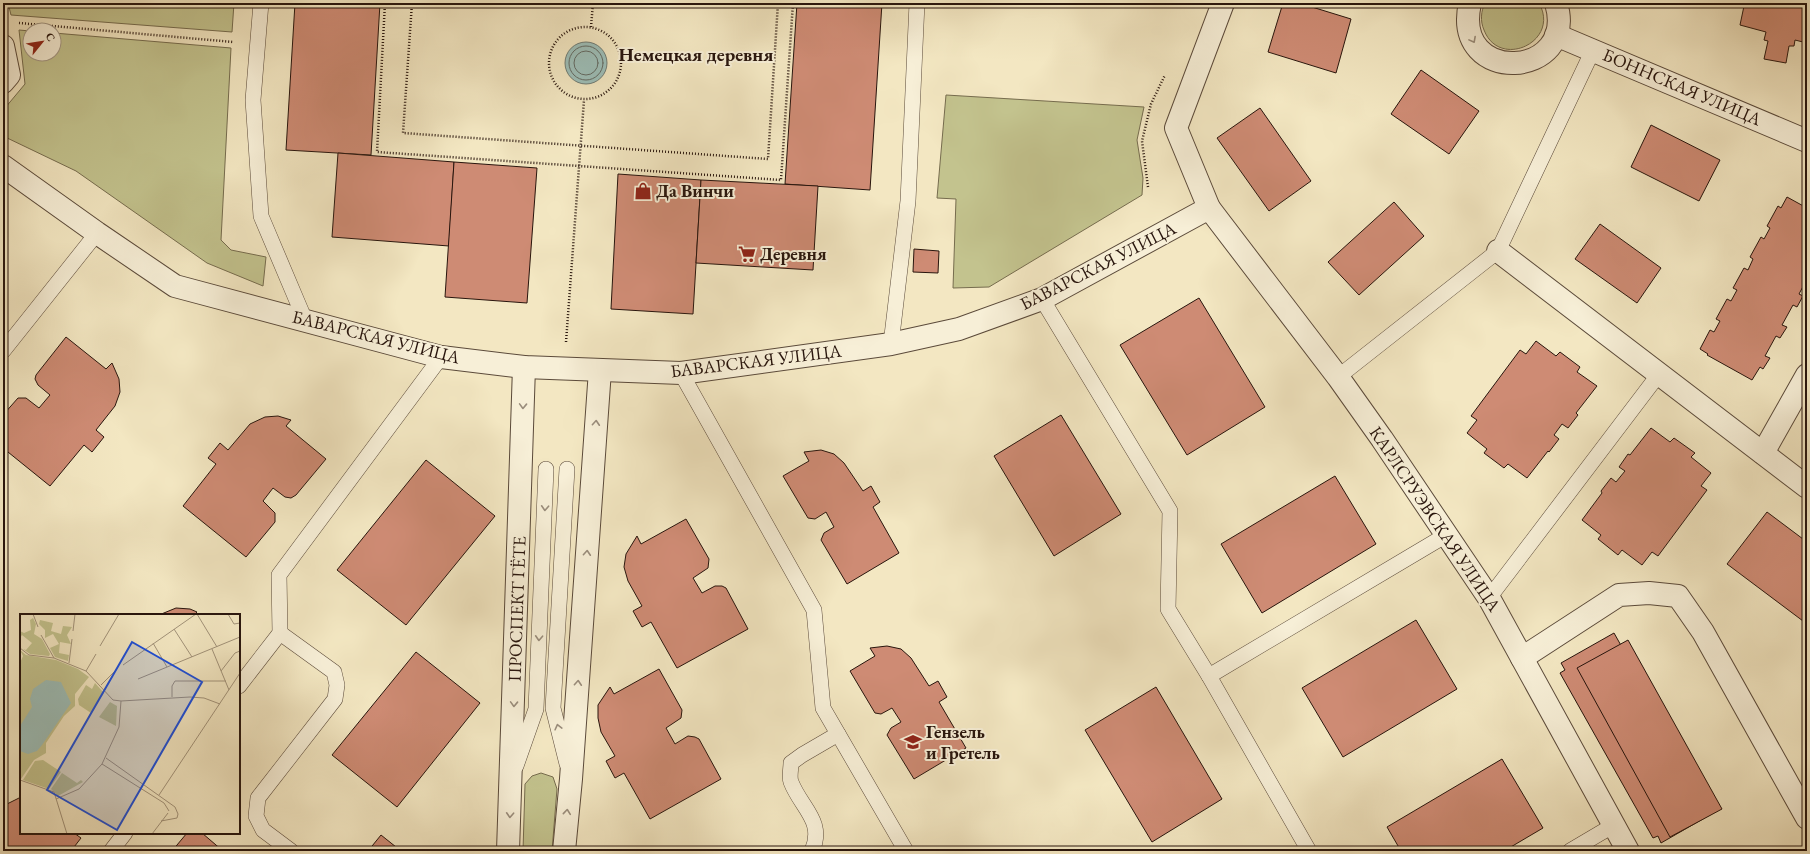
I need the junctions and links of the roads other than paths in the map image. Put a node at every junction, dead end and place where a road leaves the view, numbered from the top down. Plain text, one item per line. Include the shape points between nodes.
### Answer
1 (261, 3) edge
2 (917, 3) edge
3 (1223, 3) edge
4 (1470, 3) edge
5 (1556, 3) edge
6 (1556, 35) junction
7 (3, 46) edge
8 (1593, 50) junction
9 (6, 78) edge
10 (1807, 141) edge
11 (3, 166) edge
12 (1209, 208) junction
13 (97, 233) junction
14 (1498, 251) junction
15 (1042, 299) junction
16 (305, 320) junction
17 (891, 344) junction
18 (3, 351) edge
19 (441, 357) junction
20 (524, 367) junction
21 (600, 370) junction
22 (681, 373) junction
23 (1659, 374) junction
24 (1807, 375) edge
25 (1338, 377) junction
26 (1763, 453) junction
27 (546, 469) dead end
28 (567, 469) dead end
29 (1807, 486) edge
30 (1448, 534) junction
31 (1489, 598) junction
32 (280, 633) junction
33 (1522, 658) junction
34 (1208, 676) junction
35 (240, 685) edge
36 (838, 734) junction
37 (511, 779) junction
38 (571, 779) junction
39 (1807, 818) edge
40 (1614, 825) junction
41 (124, 834) edge
42 (111, 851) edge
43 (291, 851) edge
44 (508, 851) edge
45 (564, 851) edge
46 (812, 851) edge
47 (906, 851) edge
48 (1309, 851) edge
49 (1570, 851) edge
50 (1628, 851) edge

1 - 16 lane via 253,100 261,216
2 - 17 lane via 908,201
3 - 12 street via 1176,128
4 -> 6 street via 1467,16 1469,31 1476,45 1487,56 1500,62 1516,64 1530,61 1543,54
5 - 6 street via 1559,27
6 - 8 street, БОННСКАЯ УЛИЦА
7 - 9 street
8 - 10 street, БОННСКАЯ УЛИЦА
8 - 14 lane
11 - 13 street, БАВАРСКАЯ УЛИЦА
12 - 15 street, БАВАРСКАЯ УЛИЦА
12 - 25 street, КАРЛСРУЭВСКАЯ УЛИЦА
13 - 16 street, БАВАРСКАЯ УЛИЦА via 175,286
13 - 18 lane
14 - 23 street
14 - 25 lane
15 - 17 street, БАВАРСКАЯ УЛИЦА via 959,329
15 - 34 lane via 1170,511 1168,609
16 - 19 street, БАВАРСКАЯ УЛИЦА
17 - 22 street, БАВАРСКАЯ УЛИЦА
19 - 20 street, БАВАРСКАЯ УЛИЦА
19 - 32 lane via 279,575
20 - 21 street, БАВАРСКАЯ УЛИЦА
20 -> 37 street, ПРОСПЕКТ ГЁТЕ
21 - 22 street, БАВАРСКАЯ УЛИЦА
38 -> 21 street
22 - 36 lane via 814,610 823,708
23 - 26 street
23 - 31 lane
24 - 26 street
25 - 30 street, КАРЛСРУЭВСКАЯ УЛИЦА
26 - 29 street
27 -> 37 lane via 536,709
38 -> 28 lane via 553,708
30 - 31 street, КАРЛСРУЭВСКАЯ УЛИЦА
30 - 34 lane
31 - 33 street, КАРЛСРУЭВСКАЯ УЛИЦА
32 - 35 lane
32 - 43 lane via 334,672 337,685 335,699 258,798 256,816 263,830
33 - 39 street via 1619,594 1649,593 1678,596 1703,632
33 - 40 street, КАРЛСРУЭВСКАЯ УЛИЦА
34 - 48 lane
36 - 46 lane via 791,763 791,781 815,824 816,840
36 - 47 lane
37 -> 44 street, ПРОСПЕКТ ГЁТЕ
45 -> 38 street
40 - 49 lane
40 - 50 street, КАРЛСРУЭВСКАЯ УЛИЦА
41 - 42 lane

